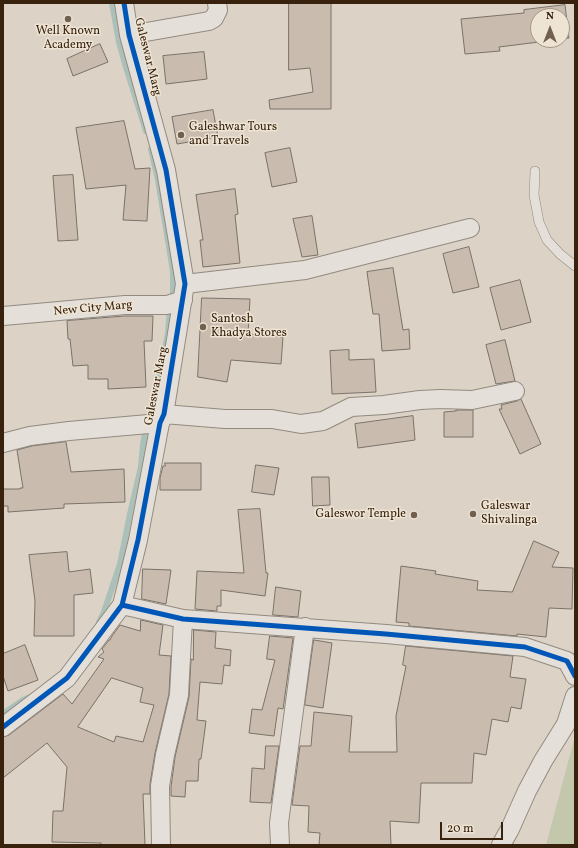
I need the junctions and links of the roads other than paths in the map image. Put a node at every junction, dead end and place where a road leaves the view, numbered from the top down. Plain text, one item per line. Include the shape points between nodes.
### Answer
1 (124, 3) edge
2 (218, 3) edge
3 (129, 35) junction
4 (535, 171) dead end
5 (470, 228) dead end
6 (575, 266) edge
7 (184, 292) junction
8 (3, 316) edge
9 (515, 391) dead end
10 (162, 418) junction
11 (3, 443) edge
12 (122, 605) junction
13 (183, 619) junction
14 (305, 627) junction
15 (575, 676) edge
16 (575, 696) edge
17 (3, 727) edge
18 (161, 845) edge
19 (280, 845) edge
20 (501, 845) edge

1 - 3 street, Galeswar Marg
2 - 3 street via 218,10 209,21
3 - 7 street, Galeswar Marg via 166,170
4 - 6 lane via 534,195 539,222 547,240
5 - 7 street, New City Marg via 305,270
7 - 8 street, New City Marg via 167,305 125,305
7 - 10 street, Galeswar Marg
9 - 10 street via 472,400 420,400 351,407 323,420 301,424 272,419
10 - 11 street via 30,436
10 - 12 street, Galeswar Marg via 138,540
12 - 13 street
12 - 17 street, Galeswar Marg via 67,678
13 - 14 street
13 - 18 street via 179,695 160,786
14 - 15 street via 525,647 567,661
14 - 19 street via 279,823
16 - 20 street via 566,724 543,761

